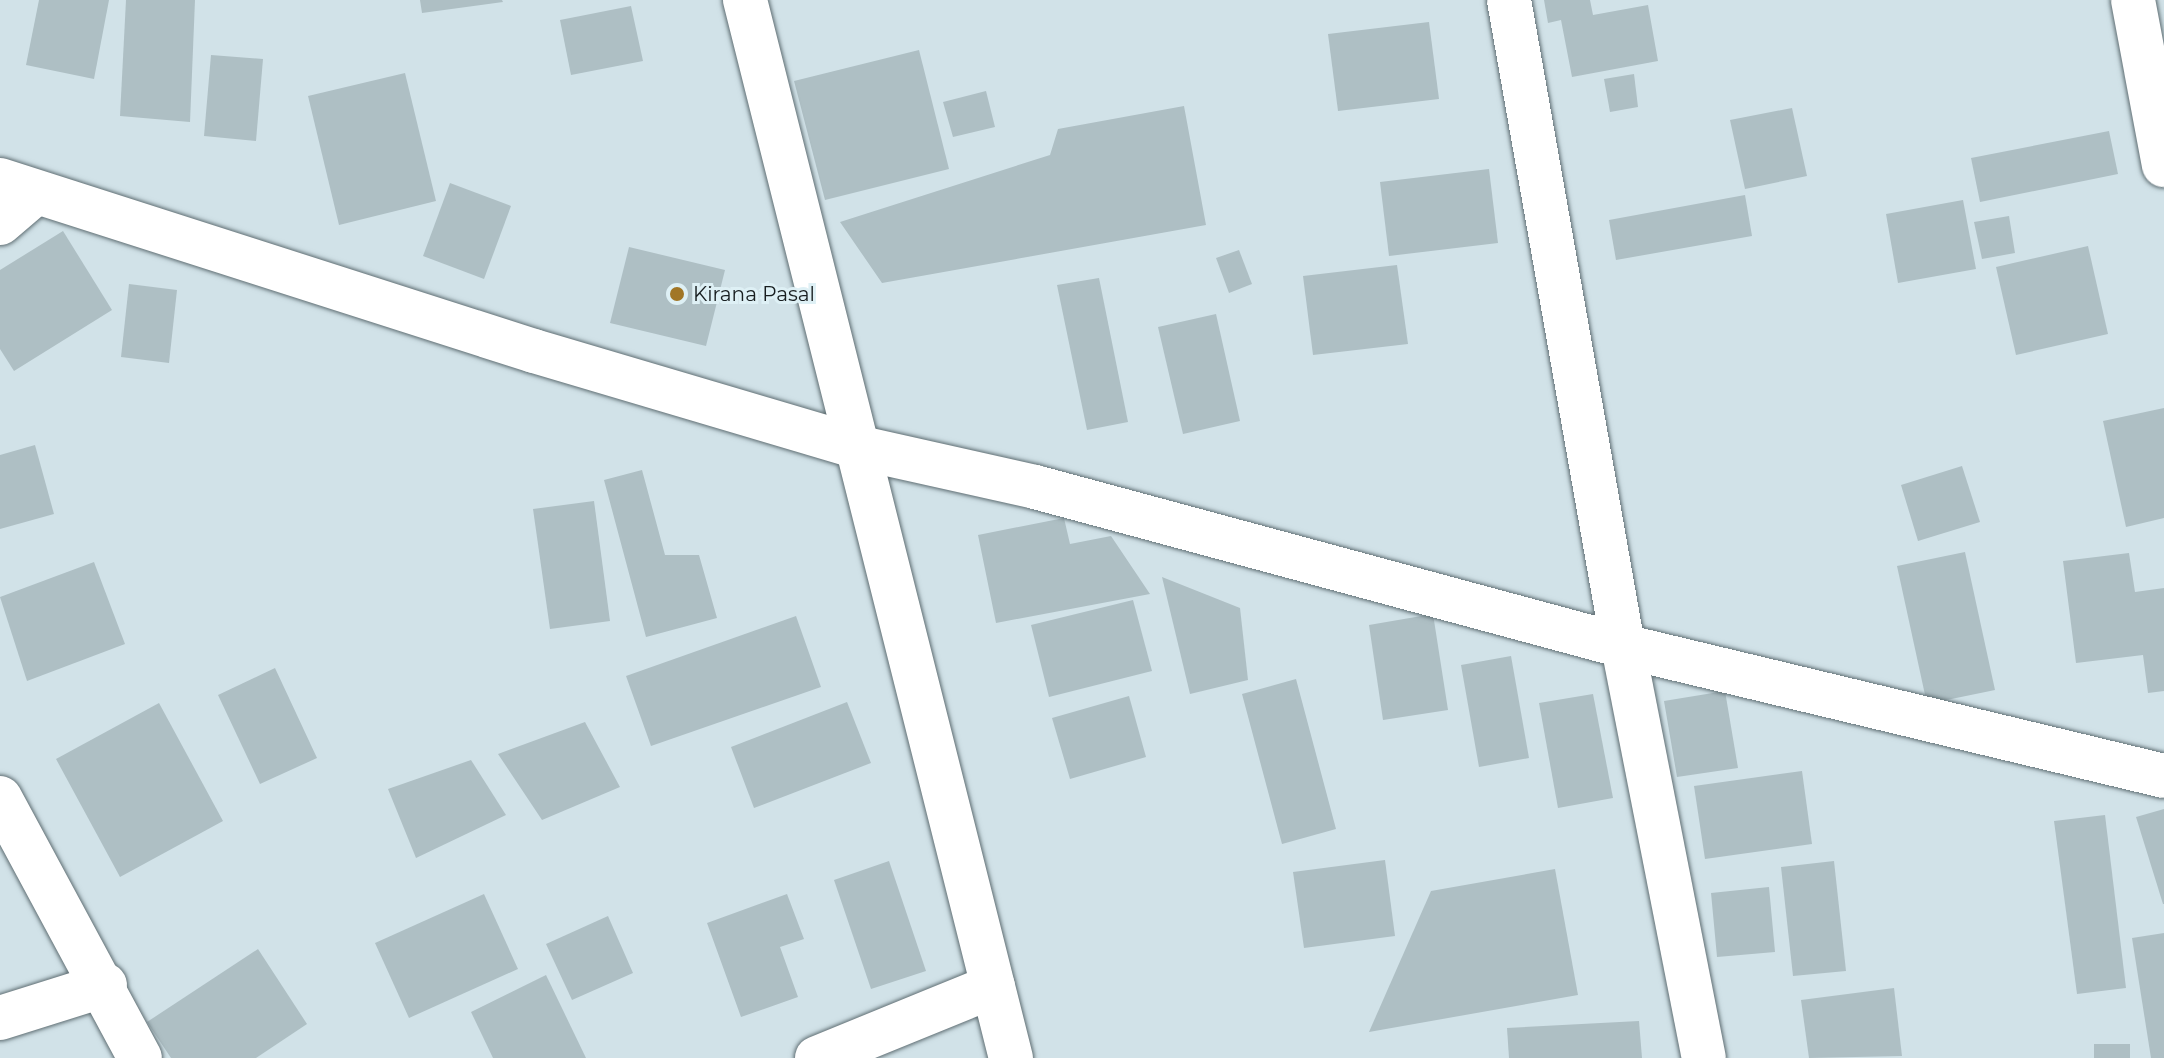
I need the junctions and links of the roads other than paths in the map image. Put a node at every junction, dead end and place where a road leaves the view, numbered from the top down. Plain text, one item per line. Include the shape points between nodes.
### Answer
1 (745, 0) edge
2 (1509, 0) edge
3 (2133, 0) edge
4 (2164, 165) edge
5 (17, 187) edge
6 (0, 223) edge
7 (861, 448) junction
8 (1623, 646) junction
9 (2164, 776) edge
10 (0, 798) edge
11 (105, 985) junction
12 (993, 986) junction
13 (0, 1018) edge
14 (140, 1058) edge
15 (817, 1058) edge
16 (1011, 1058) edge
17 (1704, 1058) edge

1 - 7 street
2 - 8 street
3 - 4 street
5 - 6 street
5 - 7 street
7 - 8 street via 1035,487
7 - 12 street
8 - 9 street
8 - 17 street
10 - 11 street
11 - 13 street
11 - 14 street
12 - 15 street
12 - 16 street

